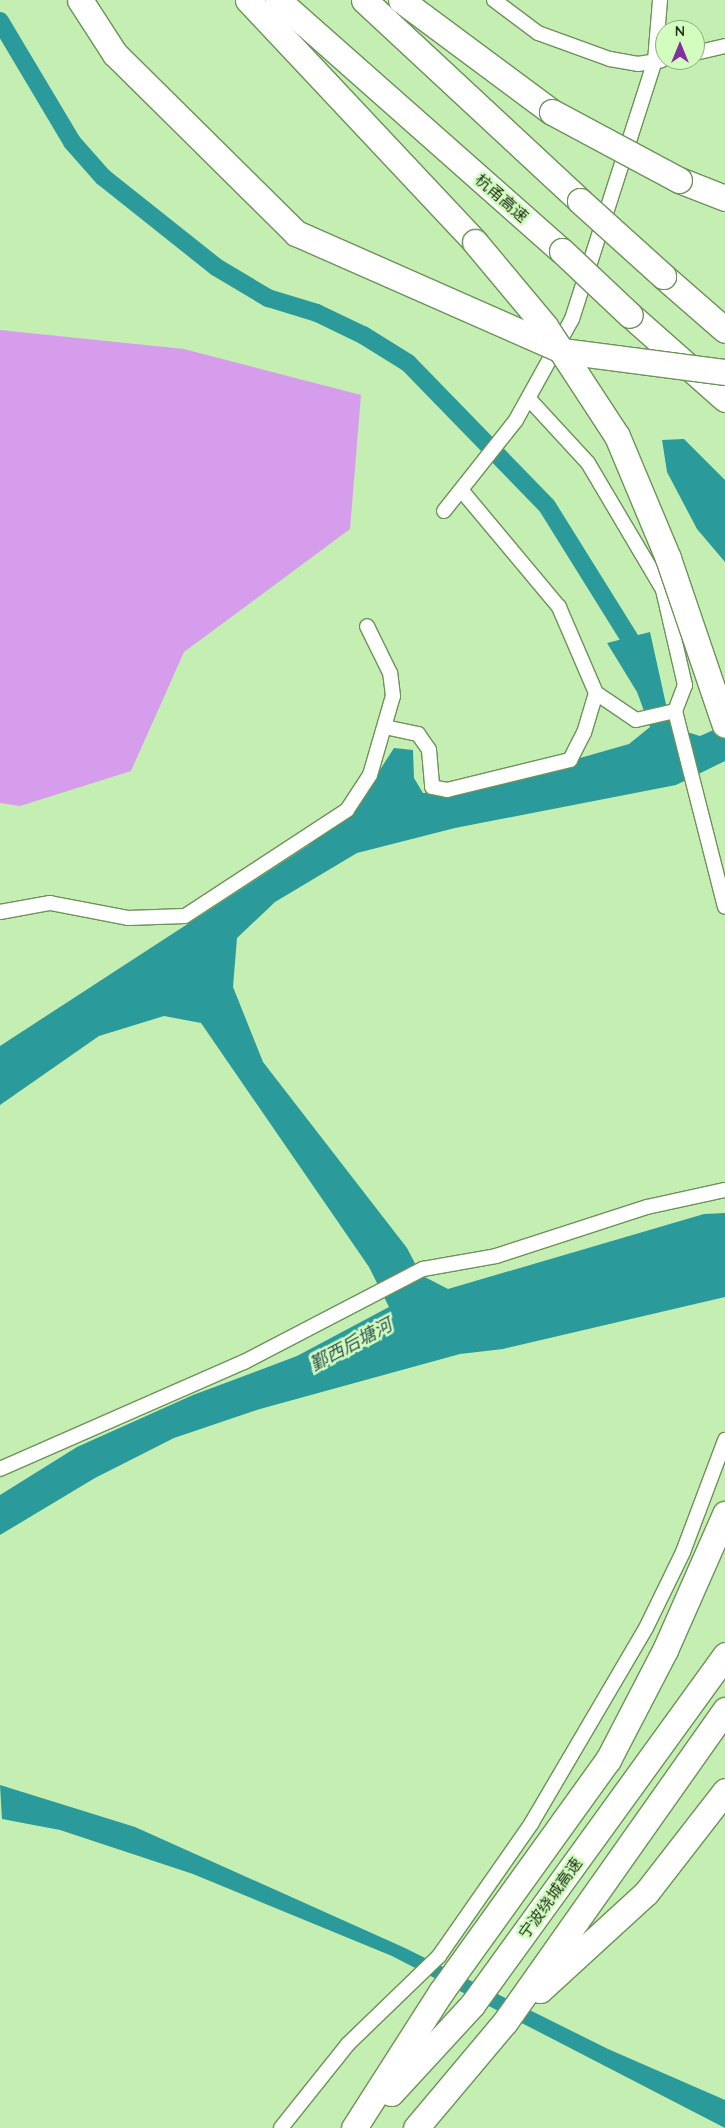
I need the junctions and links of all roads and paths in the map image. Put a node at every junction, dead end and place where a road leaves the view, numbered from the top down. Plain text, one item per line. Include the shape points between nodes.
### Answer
1 (80, 0) edge
2 (248, 0) edge
3 (278, 0) edge
4 (364, 0) edge
5 (401, 0) edge
6 (494, 0) edge
7 (660, 0) edge
8 (660, 20) edge
9 (725, 46) edge
10 (705, 51) edge
11 (655, 61) edge
12 (657, 70) edge
13 (725, 198) edge
14 (725, 330) edge
15 (725, 372) edge
16 (725, 399) edge
17 (529, 400) junction
18 (467, 486) junction
19 (444, 511) dead end
20 (367, 626) dead end
21 (596, 693) junction
22 (675, 711) junction
23 (725, 724) edge
24 (385, 727) junction
25 (725, 907) edge
26 (0, 912) edge
27 (725, 1190) edge
28 (725, 1440) edge
29 (0, 1469) edge
30 (725, 1514) edge
31 (725, 1654) edge
32 (725, 1710) edge
33 (725, 1791) edge
34 (505, 2022) junction
35 (281, 2128) edge
36 (354, 2128) edge
37 (358, 2128) edge
38 (416, 2128) edge

1 - 15 highway, bridge via 115,54 296,233 562,351
2 - 23 highway, bridge via 475,242 545,326 617,436 675,576
3 - 16 highway, 杭甬高速, bridge
4 - 14 highway, bridge via 580,201
5 - 13 highway, bridge via 552,112 679,180
6 - 11 street via 538,33 610,59 638,64
7 - 8 street
9 - 10 street
12 - 17 street via 572,318
17 - 18 street
17 - 22 street via 588,463 663,590 685,685
18 - 19 street
18 - 21 street via 559,607
20 - 24 street via 390,673 393,696
21 - 22 street via 636,720
21 - 24 street via 570,760 447,790 432,787 429,750 418,734
22 - 25 street via 682,727
24 - 26 street via 370,775 347,810 185,916 128,918 50,903
27 - 29 street via 647,1207 496,1256 423,1269 378,1289 244,1362
28 - 35 street via 683,1552 646,1628 531,1824 422,1977 348,2044
30 - 36 highway via 665,1650 608,1760 441,1992
31 - 37 highway, 宁波绕城高速 via 472,2005
32 - 34 highway, 宁波绕城高速
33 - 34 highway via 646,1893
34 - 38 highway, 宁波绕城高速

